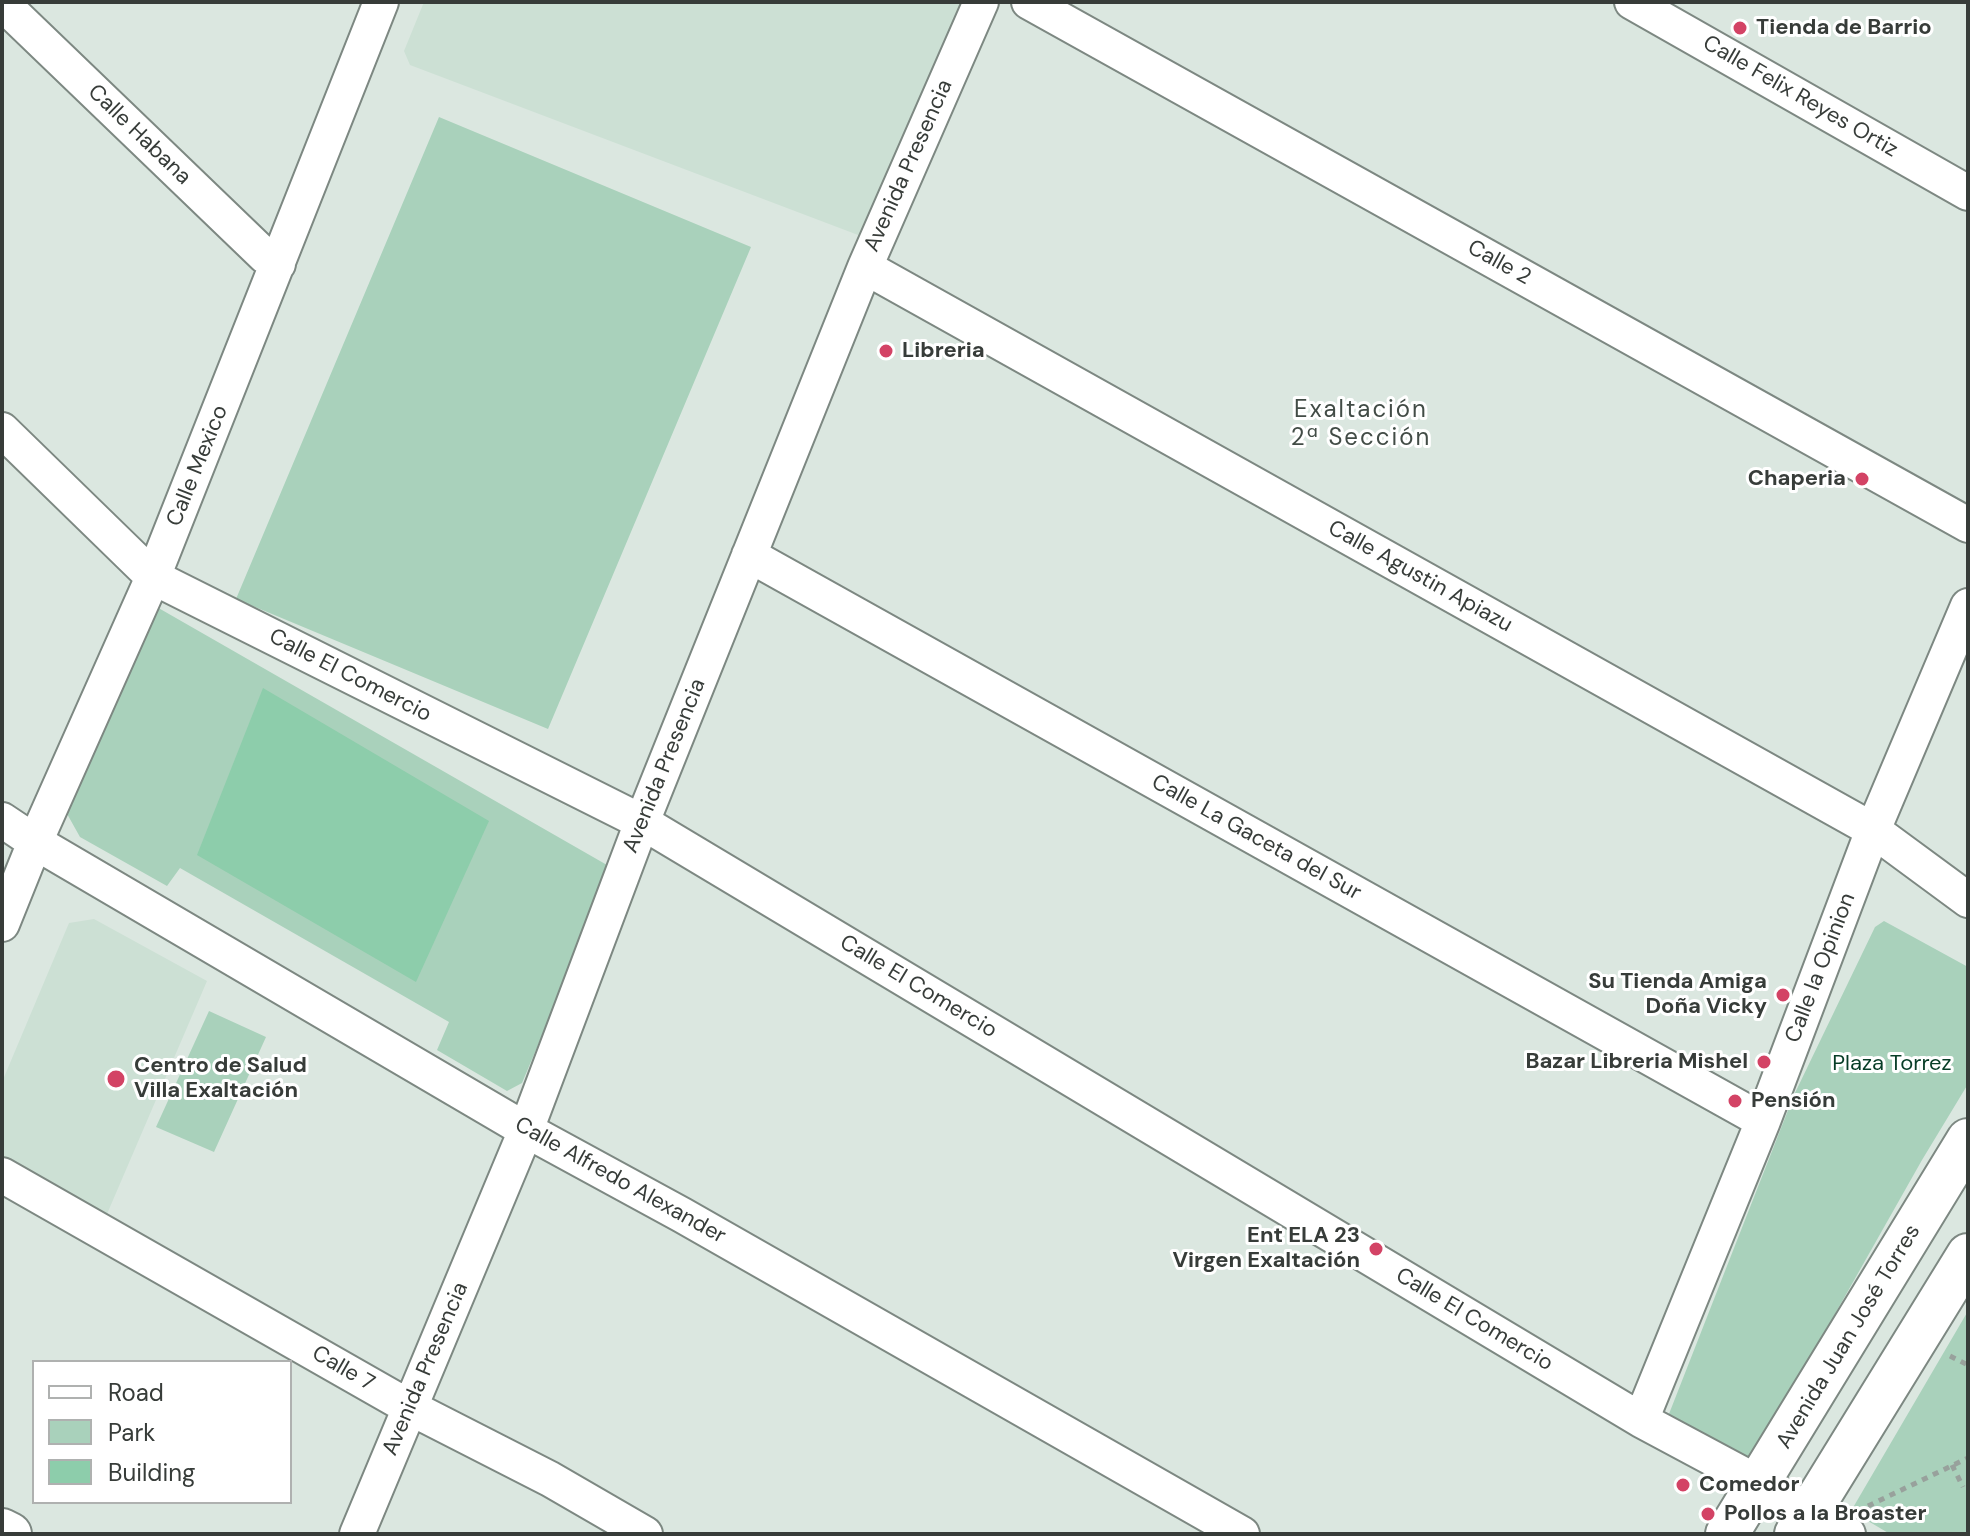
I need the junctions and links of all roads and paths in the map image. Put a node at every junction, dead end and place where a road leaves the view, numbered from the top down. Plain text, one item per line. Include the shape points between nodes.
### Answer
1 (381, 2) edge
2 (981, 2) edge
3 (1029, 2) edge
4 (1632, 2) edge
5 (2, 3) edge
6 (1968, 193) edge
7 (278, 264) junction
8 (865, 267) junction
9 (2, 430) edge
10 (1968, 525) edge
11 (749, 555) junction
12 (153, 577) junction
13 (1968, 606) edge
14 (2, 820) edge
15 (642, 822) junction
16 (1873, 830) junction
17 (35, 842) junction
18 (1968, 900) edge
19 (2, 924) edge
20 (1763, 1121) junction
21 (526, 1130) junction
22 (1968, 1140) edge
23 (2, 1175) edge
24 (1968, 1255) edge
25 (1949, 1356) dead end
26 (1968, 1365) edge
27 (409, 1407) junction
28 (1641, 1420) junction
29 (1968, 1458) edge
30 (1952, 1465) junction
31 (1760, 1483) junction
32 (1963, 1487) dead end
33 (1803, 1522) edge
34 (1854, 1522) edge
35 (2, 1530) edge
36 (10, 1534) edge
37 (357, 1534) edge
38 (645, 1534) edge
39 (1242, 1534) edge
40 (1727, 1534) edge

1 - 7 street, Calle Mexico
2 - 8 street, Avenida Presencia
3 - 10 street, Calle 2
4 - 6 street, Calle Felix Reyes Ortiz
5 - 7 street, Calle Habana
7 - 12 street, Calle Mexico
8 - 11 street, Avenida Presencia
8 - 16 street, Calle Agustin Apiazu
9 - 12 street, Calle El Comercio
11 - 15 street, Avenida Presencia
11 - 20 street, Calle La Gaceta del Sur
12 - 15 street, Calle El Comercio
12 - 17 street, Calle Mexico
13 - 16 street, Calle la Opinion
14 - 17 street, Calle Alfredo Alexander
15 - 21 street, Avenida Presencia
15 - 28 street, Calle El Comercio
16 - 18 street, Calle Agustin Apiazu
16 - 20 street, Calle la Opinion
17 - 19 street, Calle Mexico
17 - 21 street, Calle Alfredo Alexander
20 - 28 street, Calle la Opinion
21 - 27 street, Avenida Presencia
21 - 39 street, Calle Alfredo Alexander
22 - 31 street, Avenida Juan José Torres
23 - 27 street, Calle 7
24 - 33 street
25 - 26 path
27 - 37 street, Avenida Presencia
27 - 38 street, Calle 7
28 - 31 street, Calle El Comercio
29 - 30 path
30 - 32 path
30 - 34 path
31 - 33 street, Calle El Comercio
31 - 40 street, Avenida Juan José Torres
33 - 34 street, Calle El Comercio
35 - 36 street

